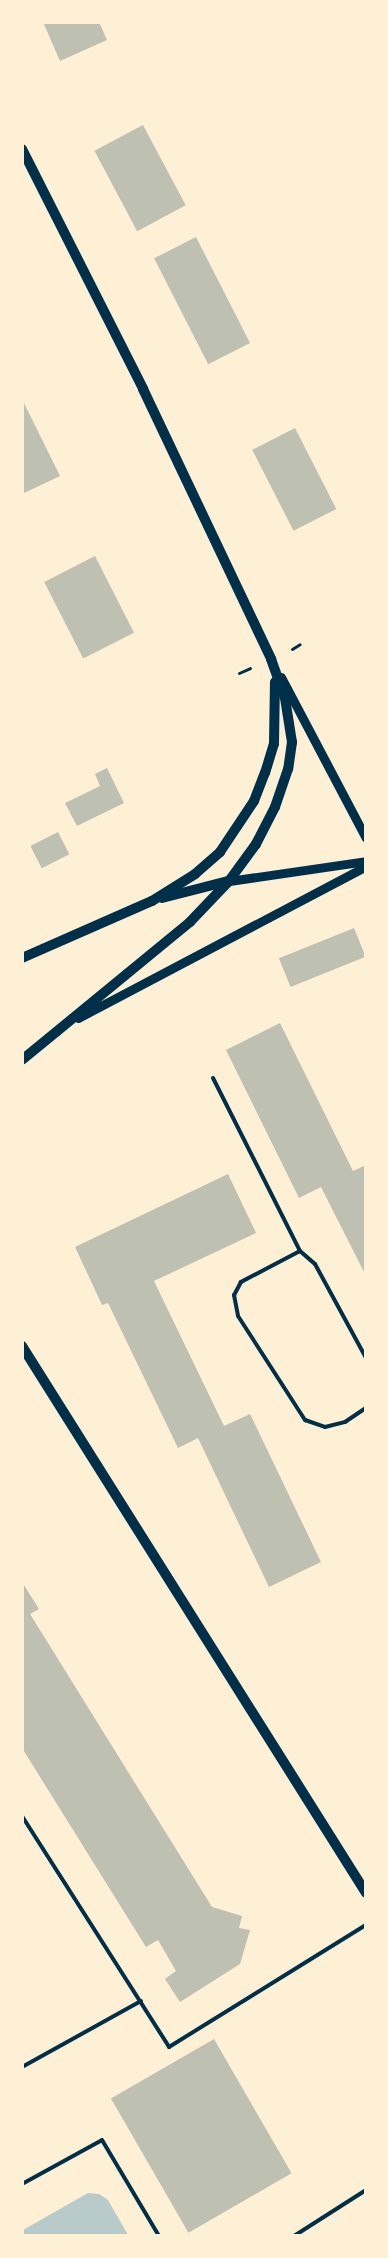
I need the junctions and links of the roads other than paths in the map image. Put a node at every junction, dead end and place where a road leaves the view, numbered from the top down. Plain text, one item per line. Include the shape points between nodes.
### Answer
1 (22, 149) edge
2 (271, 659) junction
3 (366, 838) edge
4 (366, 861) edge
5 (366, 866) edge
6 (229, 881) junction
7 (152, 901) junction
8 (22, 958) edge
9 (66, 1024) junction
10 (22, 1060) edge
11 (213, 1078) dead end
12 (300, 1251) junction
13 (22, 1346) edge
14 (366, 1358) edge
15 (366, 1408) edge
16 (22, 1816) edge
17 (366, 1893) edge
18 (366, 1925) edge
19 (141, 2002) junction
20 (22, 2067) edge
21 (22, 2184) edge
22 (366, 2190) edge
23 (159, 2236) edge
24 (294, 2236) edge

1 - 2 main road via 143,389
2 - 3 street
2 - 6 main road via 290,718 292,742 288,769 272,814
2 - 7 main road via 276,692 274,744 254,801 220,852 195,874
4 - 6 street
5 - 9 street
6 - 7 main road
6 - 9 main road via 190,922
7 - 8 main road
9 - 10 main road
11 - 12 lane
12 - 14 lane via 315,1264
12 - 15 lane via 242,1282 234,1295 238,1316 305,1420 325,1427 345,1422
13 - 17 main road
16 - 19 lane
18 - 19 lane via 169,2046
19 - 20 lane
21 - 23 lane via 102,2140
22 - 24 lane

